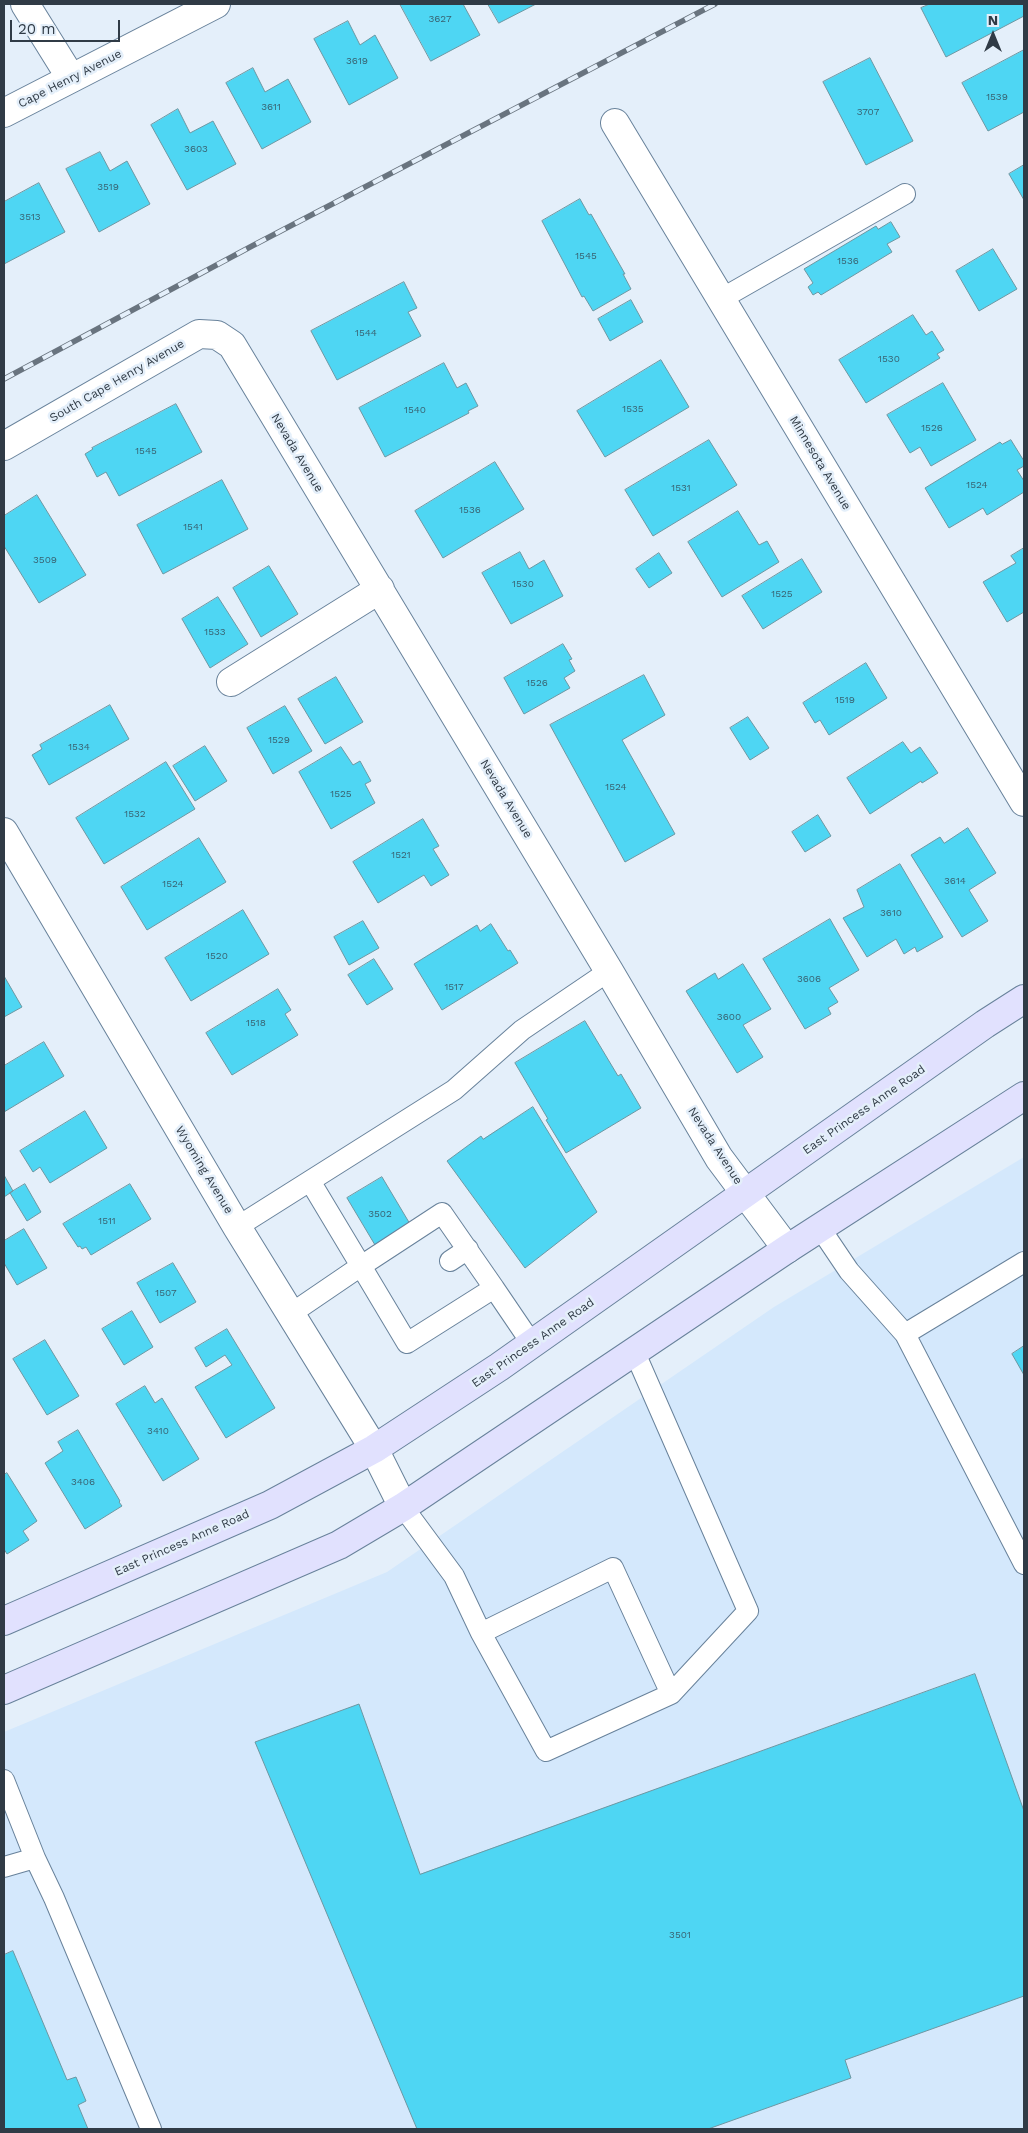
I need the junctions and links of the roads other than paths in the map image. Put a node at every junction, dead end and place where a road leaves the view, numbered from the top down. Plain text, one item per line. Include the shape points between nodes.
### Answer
1 (25, 4) edge
2 (216, 4) edge
3 (71, 78) junction
4 (4, 113) edge
5 (615, 124) dead end
6 (905, 194) dead end
7 (721, 299) junction
8 (232, 345) joint
9 (4, 446) edge
10 (380, 589) junction
11 (230, 682) dead end
12 (1024, 802) edge
13 (4, 832) edge
14 (609, 971) junction
15 (1024, 999) edge
16 (1024, 1096) edge
17 (310, 1181) junction
18 (746, 1194) junction
19 (237, 1227) junction
20 (820, 1228) junction
21 (468, 1249) junction
22 (787, 1249) junction
23 (450, 1261) dead end
24 (1024, 1262) edge
25 (361, 1266) junction
26 (494, 1288) junction
27 (292, 1314) junction
28 (905, 1334) junction
29 (532, 1344) junction
30 (635, 1353) junction
31 (374, 1449) junction
32 (403, 1507) junction
33 (1024, 1564) edge
34 (4, 1621) edge
35 (481, 1633) junction
36 (4, 1690) edge
37 (671, 1694) junction
38 (4, 1780) edge
39 (35, 1858) junction
40 (4, 1867) edge
41 (151, 2129) edge

1 - 3 street
2 - 3 street, Cape Henry Avenue
3 - 4 street, Cape Henry Avenue
5 - 7 street, Minnesota Avenue
6 - 7 lane
7 - 12 street, Minnesota Avenue
8 - 9 street, South Cape Henry Avenue via 217,335 199,334
8 - 10 street, Nevada Avenue
10 - 11 street
10 - 14 street, Nevada Avenue
13 - 19 street, Wyoming Avenue
14 - 17 lane via 522,1030 454,1090
14 - 18 street, Nevada Avenue via 720,1158
15 - 18 main road, East Princess Anne Road
16 - 20 main road
17 - 19 lane
17 - 25 lane
18 - 22 street, Nevada Avenue
18 - 29 main road, East Princess Anne Road
19 - 27 street, Wyoming Avenue
20 - 22 main road
20 - 28 lane via 849,1271
21 - 23 lane
21 - 25 lane via 442,1212
21 - 26 lane
22 - 30 main road
24 - 28 lane
25 - 26 lane via 386,1302 407,1343
25 - 27 lane
26 - 29 lane
27 - 31 street, Wyoming Avenue
28 - 33 lane
29 - 31 main road, East Princess Anne Road
30 - 32 main road
30 - 37 lane via 748,1611
31 - 32 street, Wyoming Avenue
31 - 34 main road, East Princess Anne Road via 270,1505
32 - 35 lane via 454,1576
32 - 36 main road via 339,1545
35 - 37 lane via 546,1751
35 - 37 lane via 613,1568
38 - 39 lane
39 - 40 lane
39 - 41 lane

